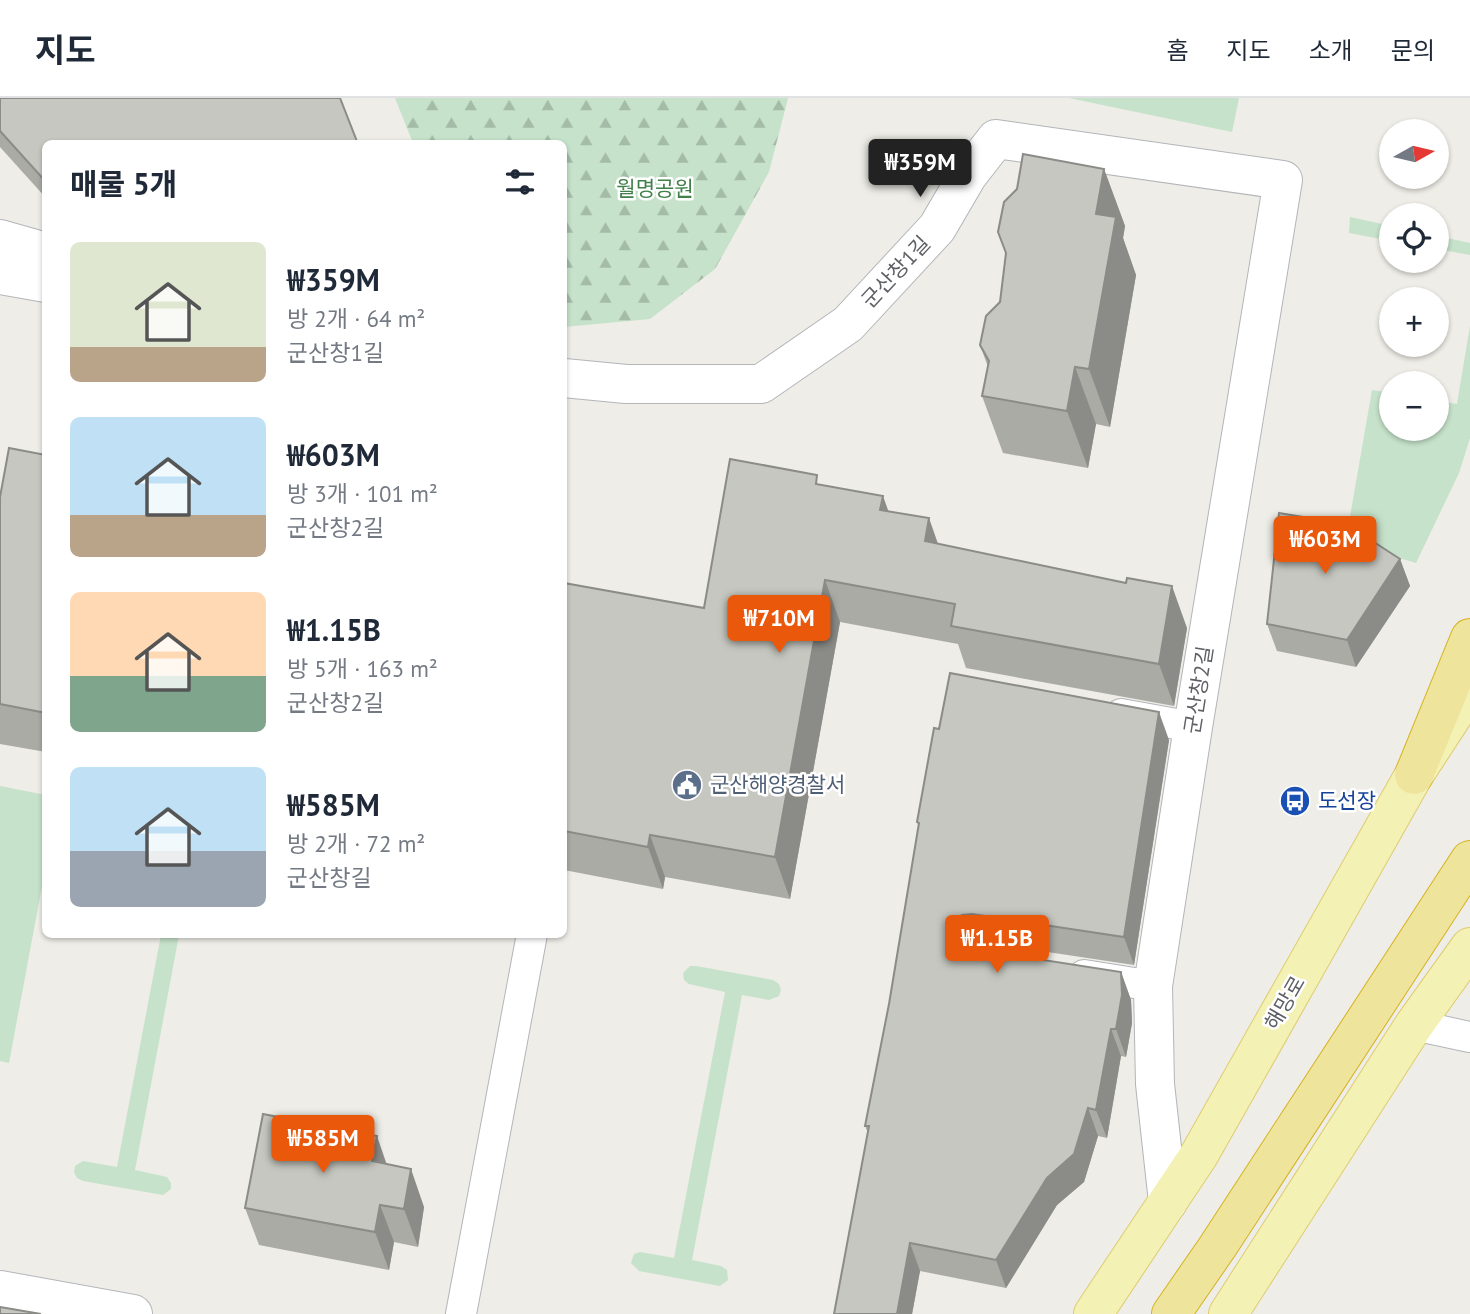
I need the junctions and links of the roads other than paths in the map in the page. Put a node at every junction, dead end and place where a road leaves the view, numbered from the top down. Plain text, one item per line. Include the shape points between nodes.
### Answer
1 (1283, 180) joint
2 (0, 239) edge
3 (42, 251) edge
4 (0, 275) edge
5 (42, 282) edge
6 (567, 378) edge
7 (1470, 638) edge
8 (1470, 689) edge
9 (1099, 710) edge
10 (1193, 727) junction
11 (1413, 775) junction
12 (1470, 860) edge
13 (532, 938) edge
14 (1470, 947) edge
15 (1059, 971) edge
16 (1153, 986) junction
17 (1414, 1025) junction
18 (1470, 1037) edge
19 (1168, 1202) junction
20 (0, 1290) edge
21 (132, 1314) edge
22 (461, 1314) edge
23 (1093, 1314) edge
24 (1171, 1314) edge
25 (1228, 1314) edge

1 - 6 street, 군산창1길 via 996,139 937,228 848,324 761,384 626,384
1 - 10 street, 군산창2길
2 - 3 street
4 - 5 street
7 - 11 highway
8 - 11 main road, 해망로
9 - 10 lane
10 - 16 street, 군산창2길
11 - 19 main road, 해망로
12 - 24 highway
13 - 22 lane
14 - 17 main road
15 - 16 lane
16 - 19 street, 군산창2길 via 1155,1084
17 - 18 lane
17 - 25 main road
19 - 23 main road, 해망로
20 - 21 street

